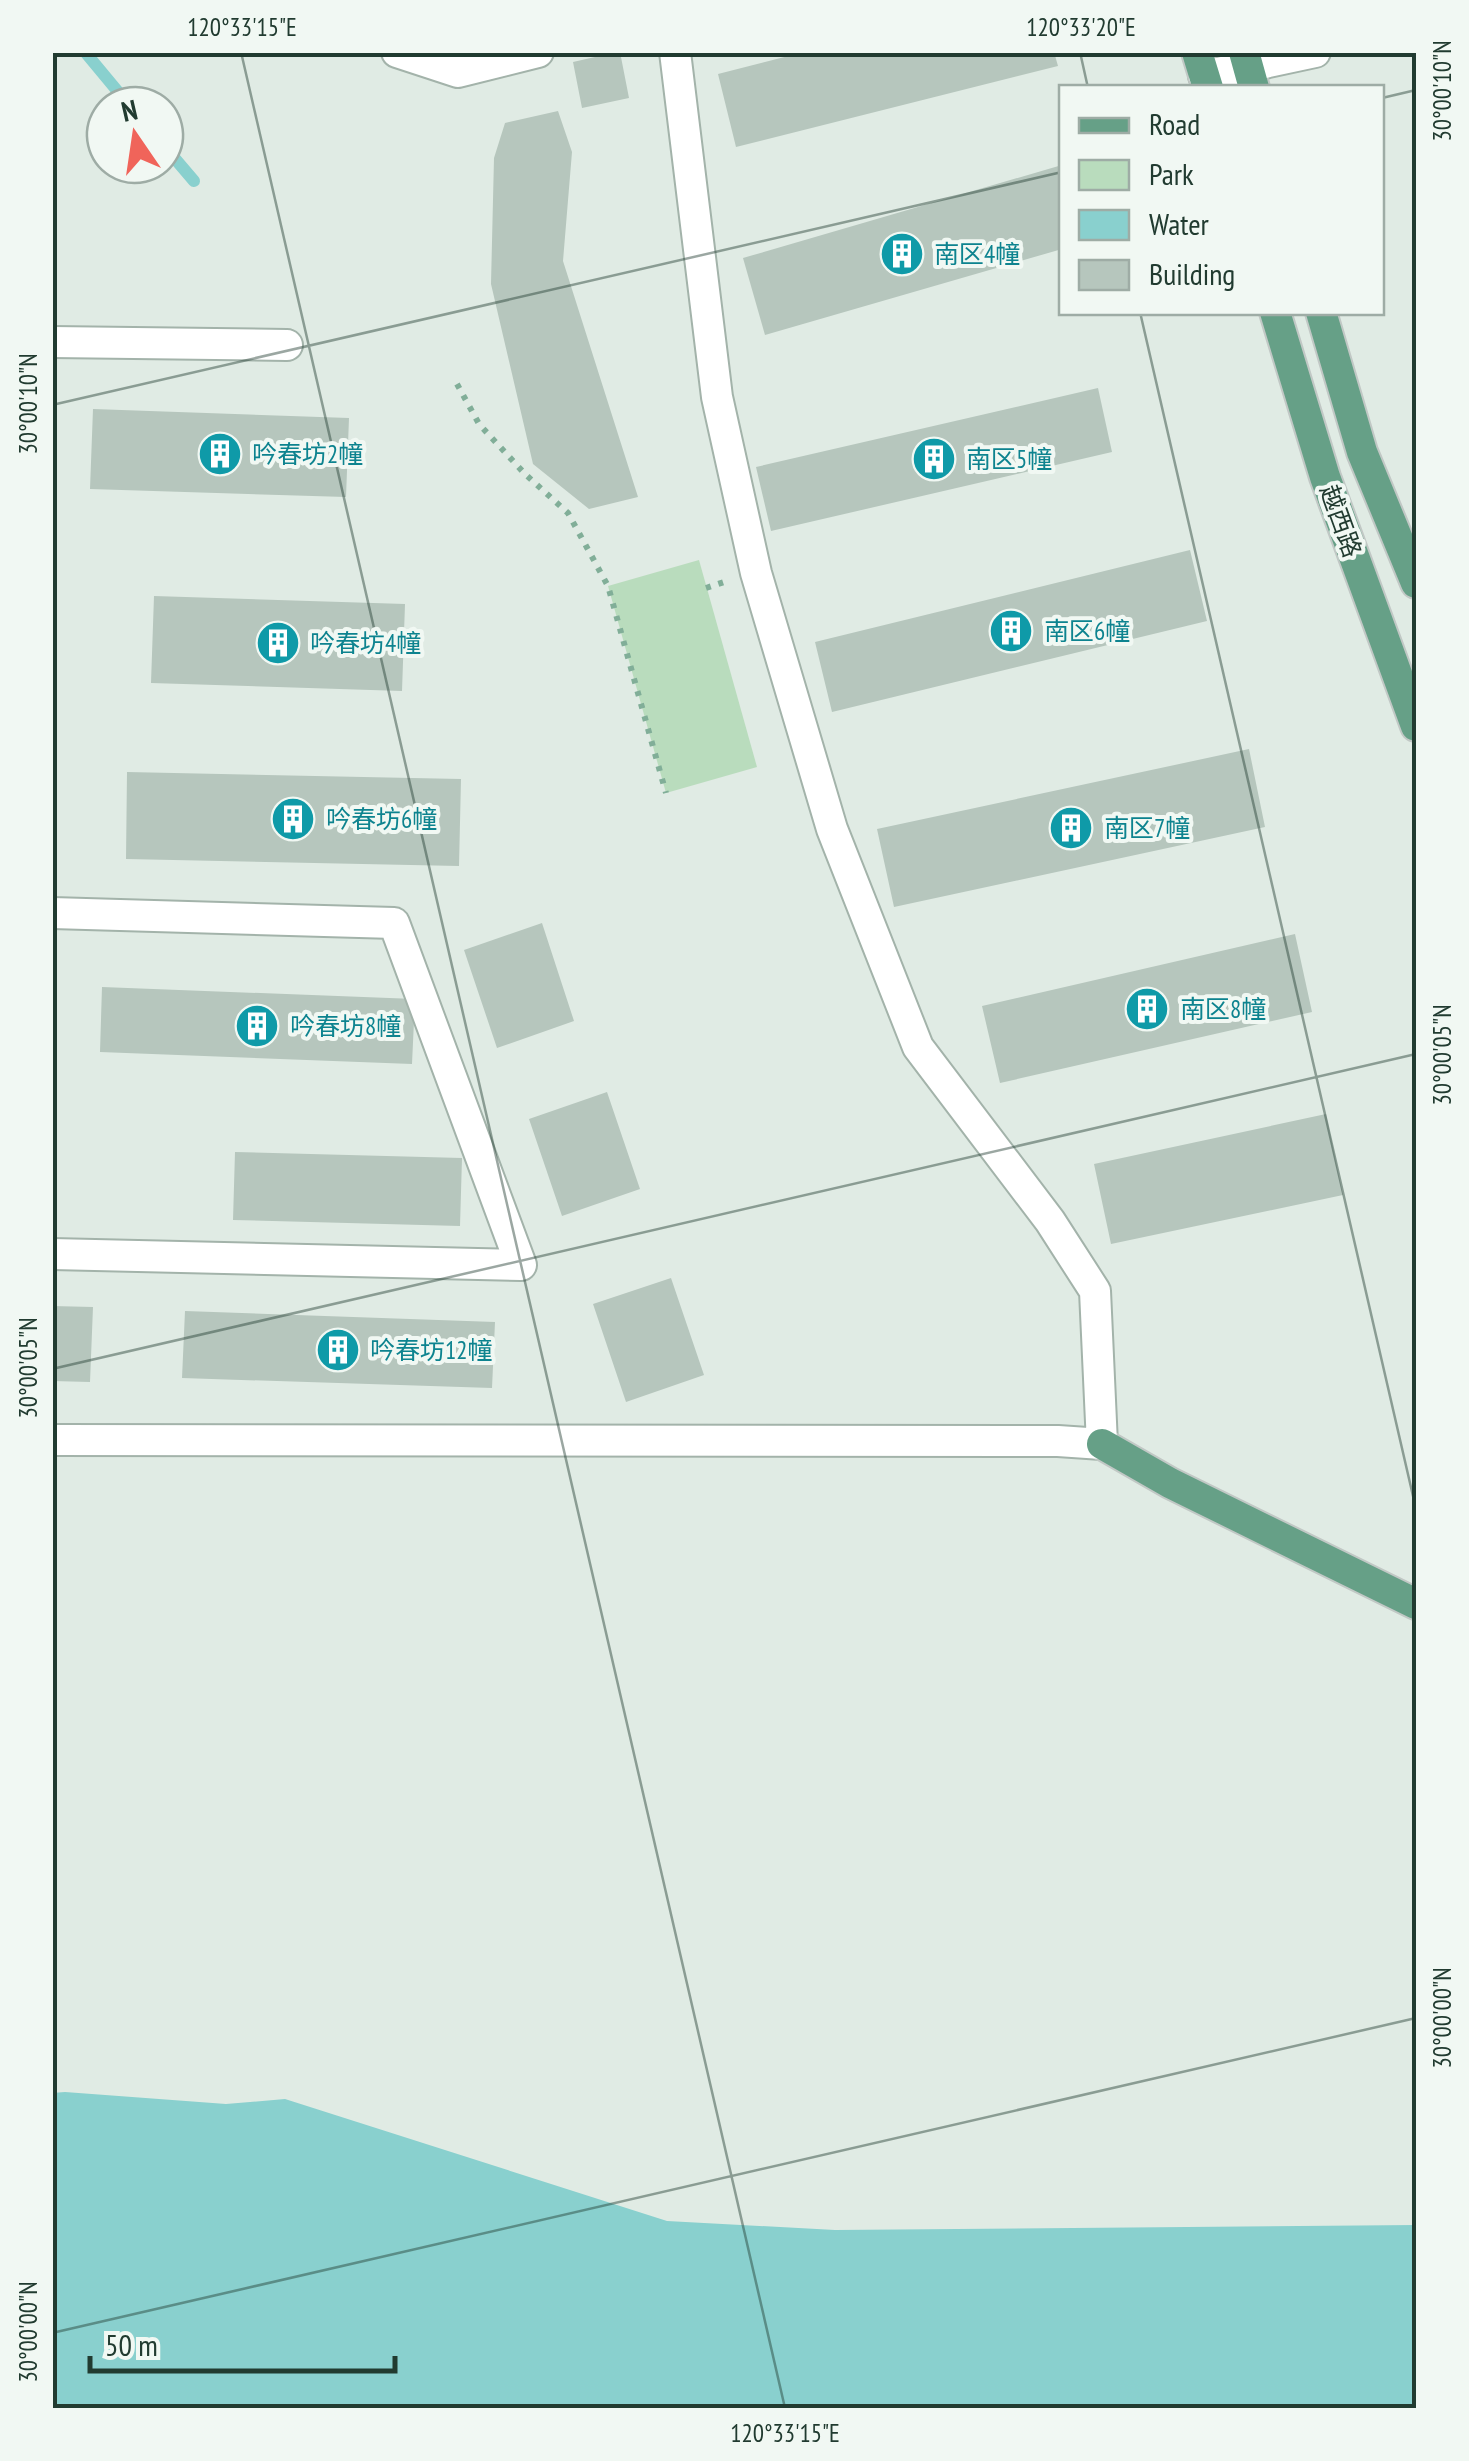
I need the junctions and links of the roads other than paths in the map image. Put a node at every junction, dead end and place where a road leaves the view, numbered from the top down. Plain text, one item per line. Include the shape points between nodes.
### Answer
1 (397, 52) edge
2 (538, 52) edge
3 (675, 52) edge
4 (1315, 52) edge
5 (1249, 69) edge
6 (1203, 72) edge
7 (1276, 315) edge
8 (1321, 315) edge
9 (52, 342) edge
10 (287, 345) dead end
11 (1416, 583) edge
12 (1416, 726) edge
13 (52, 912) edge
14 (52, 1254) edge
15 (52, 1440) edge
16 (1102, 1444) junction
17 (1416, 1604) edge

1 - 2 street via 458,72
3 - 16 street via 717,397 756,573 832,829 918,1047 1095,1291
4 - 5 street
5 - 6 street
7 - 12 main road, 越西路 via 1325,477
8 - 11 main road, 越西路 via 1362,452
9 - 10 street
13 - 14 street via 394,923 521,1265
15 - 16 street
16 - 17 main road

